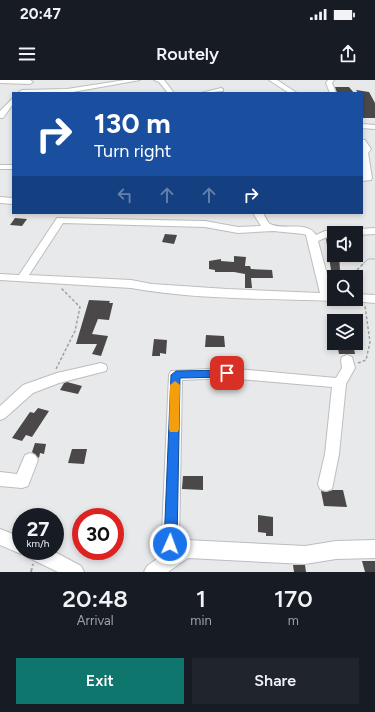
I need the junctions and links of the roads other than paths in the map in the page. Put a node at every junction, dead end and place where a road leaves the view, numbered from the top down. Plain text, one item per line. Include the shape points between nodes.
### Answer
1 (137, 80) edge
2 (157, 80) edge
3 (272, 80) edge
4 (331, 80) edge
5 (0, 81) edge
6 (31, 81) edge
7 (221, 90) dead end
8 (23, 92) edge
9 (44, 92) edge
10 (170, 92) edge
11 (210, 92) edge
12 (292, 92) edge
13 (333, 92) edge
14 (12, 101) edge
15 (0, 116) edge
16 (363, 126) edge
17 (375, 127) edge
18 (363, 143) edge
19 (0, 167) edge
20 (12, 167) edge
21 (363, 178) edge
22 (0, 200) edge
23 (12, 201) edge
24 (259, 214) edge
25 (61, 216) edge
26 (273, 228) junction
27 (375, 231) edge
28 (363, 232) edge
29 (327, 234) edge
30 (313, 240) junction
31 (0, 276) edge
32 (22, 278) junction
33 (327, 287) edge
34 (327, 297) edge
35 (348, 364) road end
36 (100, 368) dead end
37 (339, 383) junction
38 (0, 414) edge
39 (30, 460) dead end
40 (0, 479) edge
41 (326, 484) dead end
42 (0, 537) edge
43 (12, 542) edge
44 (375, 549) edge
45 (53, 560) edge
46 (170, 560) junction
47 (75, 572) edge
48 (153, 572) edge

1 - 9 street
2 - 10 street via 162,81
3 - 12 street
4 - 13 street via 329,83
5 - 6 street
6 - 8 street
7 - 11 street
14 - 15 street
16 - 17 street
18 - 21 street via 367,149 364,153 368,178
19 - 20 street
22 - 23 street
24 - 26 street via 265,225
25 - 26 street via 205,224 238,230
25 - 32 street
26 - 30 street via 307,231
27 - 28 street
29 - 30 street
30 - 33 street
31 - 32 street
32 - 34 street via 227,293
35 - 37 street
36 - 38 street via 50,381 28,390
37 - 41 street via 332,454
37 - 46 street via 227,373 176,375
39 - 40 street via 22,480
42 - 43 street
44 - 46 street via 336,550 305,555 186,549
45 - 47 street
46 - 48 street

